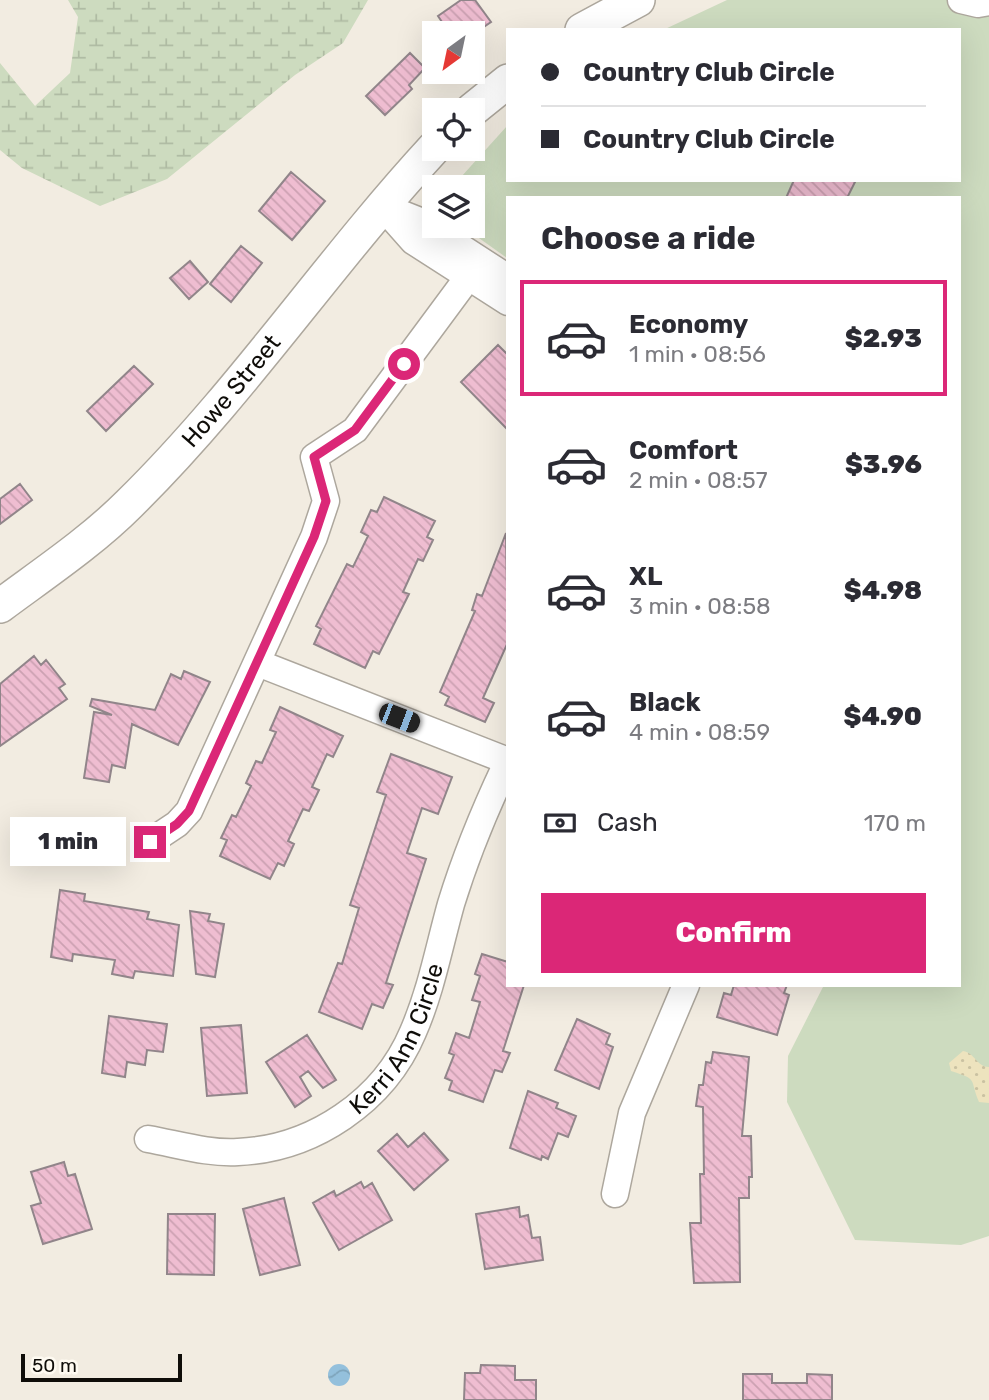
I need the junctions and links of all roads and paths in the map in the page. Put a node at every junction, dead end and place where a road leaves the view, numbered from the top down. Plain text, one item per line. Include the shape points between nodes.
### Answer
1 (638, 0) edge
2 (961, 0) edge
3 (989, 2) edge
4 (587, 28) edge
5 (506, 83) edge
6 (485, 100) edge
7 (422, 161) edge
8 (382, 206) junction
9 (466, 267) junction
10 (506, 277) edge
11 (506, 300) edge
12 (0, 606) edge
13 (258, 663) junction
14 (506, 760) edge
15 (506, 765) edge
16 (150, 842) dead end
17 (685, 987) edge
18 (148, 1139) dead end
19 (615, 1194) dead end

1 - 4 main road
2 - 3 street
5 - 6 main road
7 - 8 main road, Howe Street
8 - 9 street via 420,221
8 - 12 main road, Howe Street via 232,394 178,454 127,506
9 - 10 street
9 - 11 street
9 - 13 street via 355,430 314,457 326,501
13 - 14 street
13 - 16 street via 189,811
15 - 18 street, Kerri Ann Circle via 452,903 416,1025 396,1064 374,1091 333,1124 269,1149 234,1153
17 - 19 street via 632,1113

